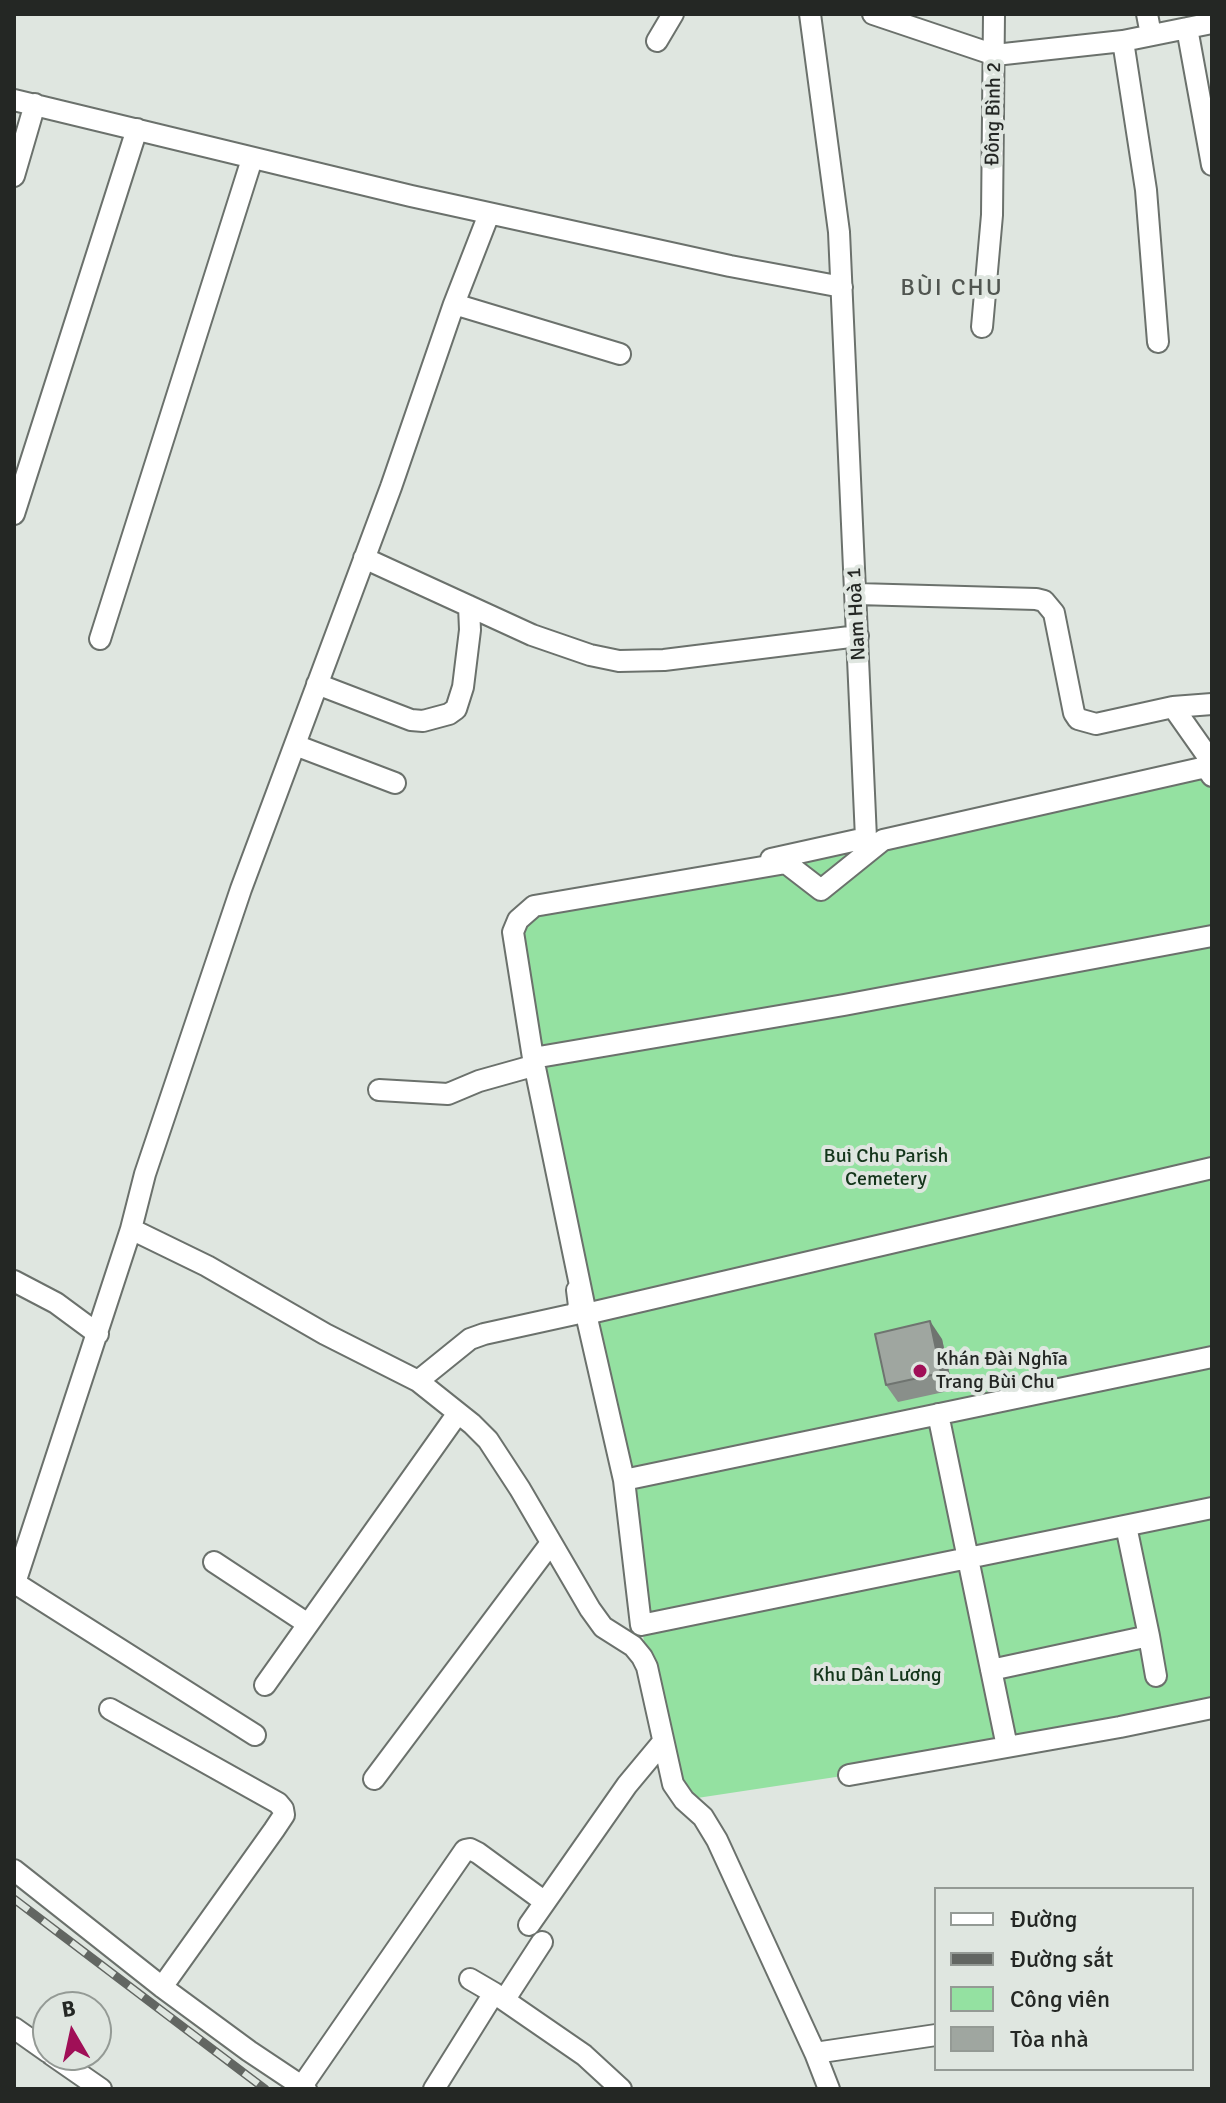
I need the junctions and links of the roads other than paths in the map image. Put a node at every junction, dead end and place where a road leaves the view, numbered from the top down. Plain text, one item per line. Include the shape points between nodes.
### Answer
1 (673, 14) edge
2 (810, 14) edge
3 (873, 14) edge
4 (994, 14) edge
5 (1147, 14) edge
6 (1212, 23) edge
7 (1187, 28) junction
8 (1151, 35) junction
9 (657, 41) dead end
10 (1123, 41) junction
11 (995, 55) junction
12 (14, 100) edge
13 (35, 104) junction
14 (137, 129) junction
15 (252, 159) junction
16 (1212, 165) edge
17 (14, 176) edge
18 (489, 214) junction
19 (842, 287) junction
20 (454, 304) junction
21 (982, 327) dead end
22 (1158, 342) dead end
23 (620, 354) dead end
24 (14, 514) edge
25 (364, 558) junction
26 (857, 594) junction
27 (469, 606) junction
28 (858, 636) junction
29 (100, 639) dead end
30 (317, 684) junction
31 (1212, 704) edge
32 (1173, 707) junction
33 (295, 745) junction
34 (1212, 762) edge
35 (1212, 776) edge
36 (395, 783) dead end
37 (866, 838) junction
38 (1212, 936) edge
39 (531, 1063) junction
40 (379, 1090) dead end
41 (1212, 1168) edge
42 (131, 1229) junction
43 (14, 1281) edge
44 (586, 1314) junction
45 (98, 1334) junction
46 (1212, 1357) edge
47 (418, 1381) junction
48 (458, 1413) junction
49 (938, 1414) junction
50 (624, 1480) junction
51 (1212, 1508) edge
52 (1126, 1526) junction
53 (551, 1543) junction
54 (968, 1560) junction
55 (214, 1562) dead end
56 (14, 1585) edge
57 (308, 1624) junction
58 (1149, 1636) junction
59 (991, 1670) junction
60 (1156, 1676) dead end
61 (265, 1685) dead end
62 (1212, 1708) edge
63 (110, 1709) dead end
64 (255, 1735) dead end
65 (1005, 1737) dead end
66 (662, 1743) junction
67 (849, 1775) dead end
68 (374, 1779) dead end
69 (14, 1870) edge
70 (545, 1902) junction
71 (470, 1979) dead end
72 (162, 1987) junction
73 (500, 1996) junction
74 (14, 2028) edge
75 (934, 2035) edge
76 (32, 2041) edge
77 (815, 2053) junction
78 (75, 2071) edge
79 (304, 2087) edge
80 (101, 2089) edge
81 (434, 2089) edge
82 (621, 2089) edge
83 (829, 2089) edge

1 - 9 street
2 - 19 street, Nam Hoà 1
3 - 11 street
4 - 11 street, Đông Bình 2
5 - 8 street
6 - 7 street
7 - 8 street
7 - 16 street
8 - 10 street
10 - 11 street
10 - 22 street via 1146,190
11 - 21 street, Đông Bình 2 via 992,215
12 - 13 street
13 - 14 street
13 - 17 street
14 - 15 street
14 - 24 street
15 - 18 street
15 - 29 street
18 - 19 street
18 - 20 street
19 - 26 street, Nam Hoà 1
20 - 23 street
20 - 25 street
25 - 27 street
25 - 30 street
26 - 28 street, Nam Hoà 1
26 - 32 street via 1044,601 1054,613 1078,719 1096,724
27 - 28 street via 532,635 619,661
27 - 30 street via 463,687 449,714 411,720
28 - 37 street, Nam Hoà 1
30 - 33 street
31 - 32 street
32 - 34 street
33 - 36 street
33 - 42 street via 236,904
34 - 37 street
35 - 39 street via 1206,767 883,840 821,890 786,863 534,906 513,932
37 - 39 street via 532,902 519,910 508,930 510,960
38 - 39 street
39 - 40 street via 448,1094
39 - 44 street
39 - 47 street via 570,1251 577,1311 470,1339
41 - 44 street
42 - 45 street
42 - 47 street
43 - 45 street
44 - 50 street
45 - 56 street
46 - 49 street
47 - 48 street
48 - 53 street via 488,1440
48 - 57 street
49 - 50 street
49 - 54 street
50 - 54 street via 641,1625
51 - 52 street
52 - 54 street
52 - 58 street
53 - 66 street via 603,1627 642,1657
53 - 68 street
54 - 59 street
55 - 57 street
56 - 64 street
57 - 61 street
58 - 59 street
58 - 60 street
59 - 65 street
62 - 67 street
63 - 72 street via 283,1809 274,1830
66 - 70 street
66 - 77 street via 673,1784 717,1840
69 - 72 street
70 - 73 street via 535,1933
70 - 79 street via 478,1853 465,1850
71 - 73 street
72 - 79 street
73 - 81 street
73 - 82 street via 584,2055
74 - 76 street
75 - 77 street
77 - 83 street
78 - 80 street

